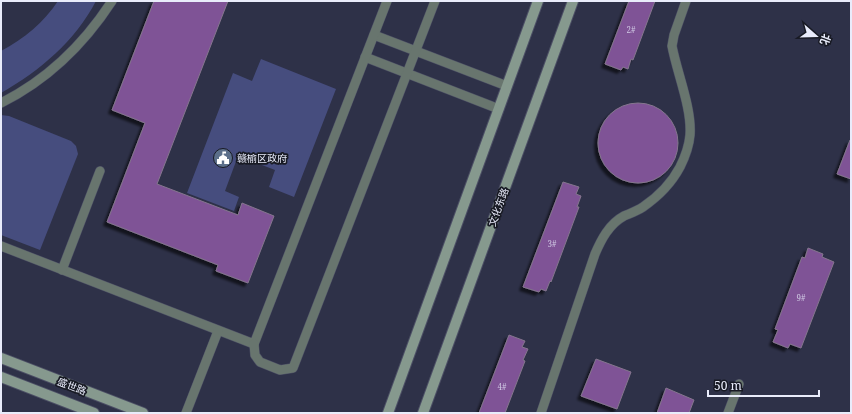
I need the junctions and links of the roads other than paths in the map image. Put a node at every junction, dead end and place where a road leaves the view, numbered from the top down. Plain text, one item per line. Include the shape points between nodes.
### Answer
1 (112, 1) edge
2 (387, 1) edge
3 (435, 1) edge
4 (538, 1) edge
5 (573, 1) edge
6 (686, 1) edge
7 (374, 35) junction
8 (416, 51) junction
9 (365, 57) junction
10 (407, 73) junction
11 (507, 86) junction
12 (1, 103) edge
13 (499, 109) junction
14 (100, 171) dead end
15 (1, 246) edge
16 (62, 270) junction
17 (218, 331) junction
18 (254, 344) junction
19 (1, 358) edge
20 (1, 377) edge
21 (739, 384) dead end
22 (94, 413) edge
23 (143, 413) edge
24 (186, 413) edge
25 (388, 413) edge
26 (423, 413) edge
27 (541, 413) edge
28 (728, 413) edge

1 - 12 lane via 68,56 31,86
2 - 7 lane
3 - 8 lane
4 - 11 main road
5 - 26 main road, 文化东路
6 - 27 lane via 672,46 688,113 690,135 687,151 674,180 657,198 624,216 601,240
7 - 8 lane
7 - 9 lane
8 - 10 lane
8 - 11 lane
9 - 10 lane
9 - 18 lane
10 - 13 lane
10 - 18 lane via 293,368 280,370 260,362 255,355
11 - 13 main road
13 - 25 main road
14 - 16 lane
15 - 16 lane
16 - 17 lane
17 - 18 lane
17 - 24 lane
19 - 23 main road, 盛世路
20 - 22 main road, 盛世路
21 - 28 lane

